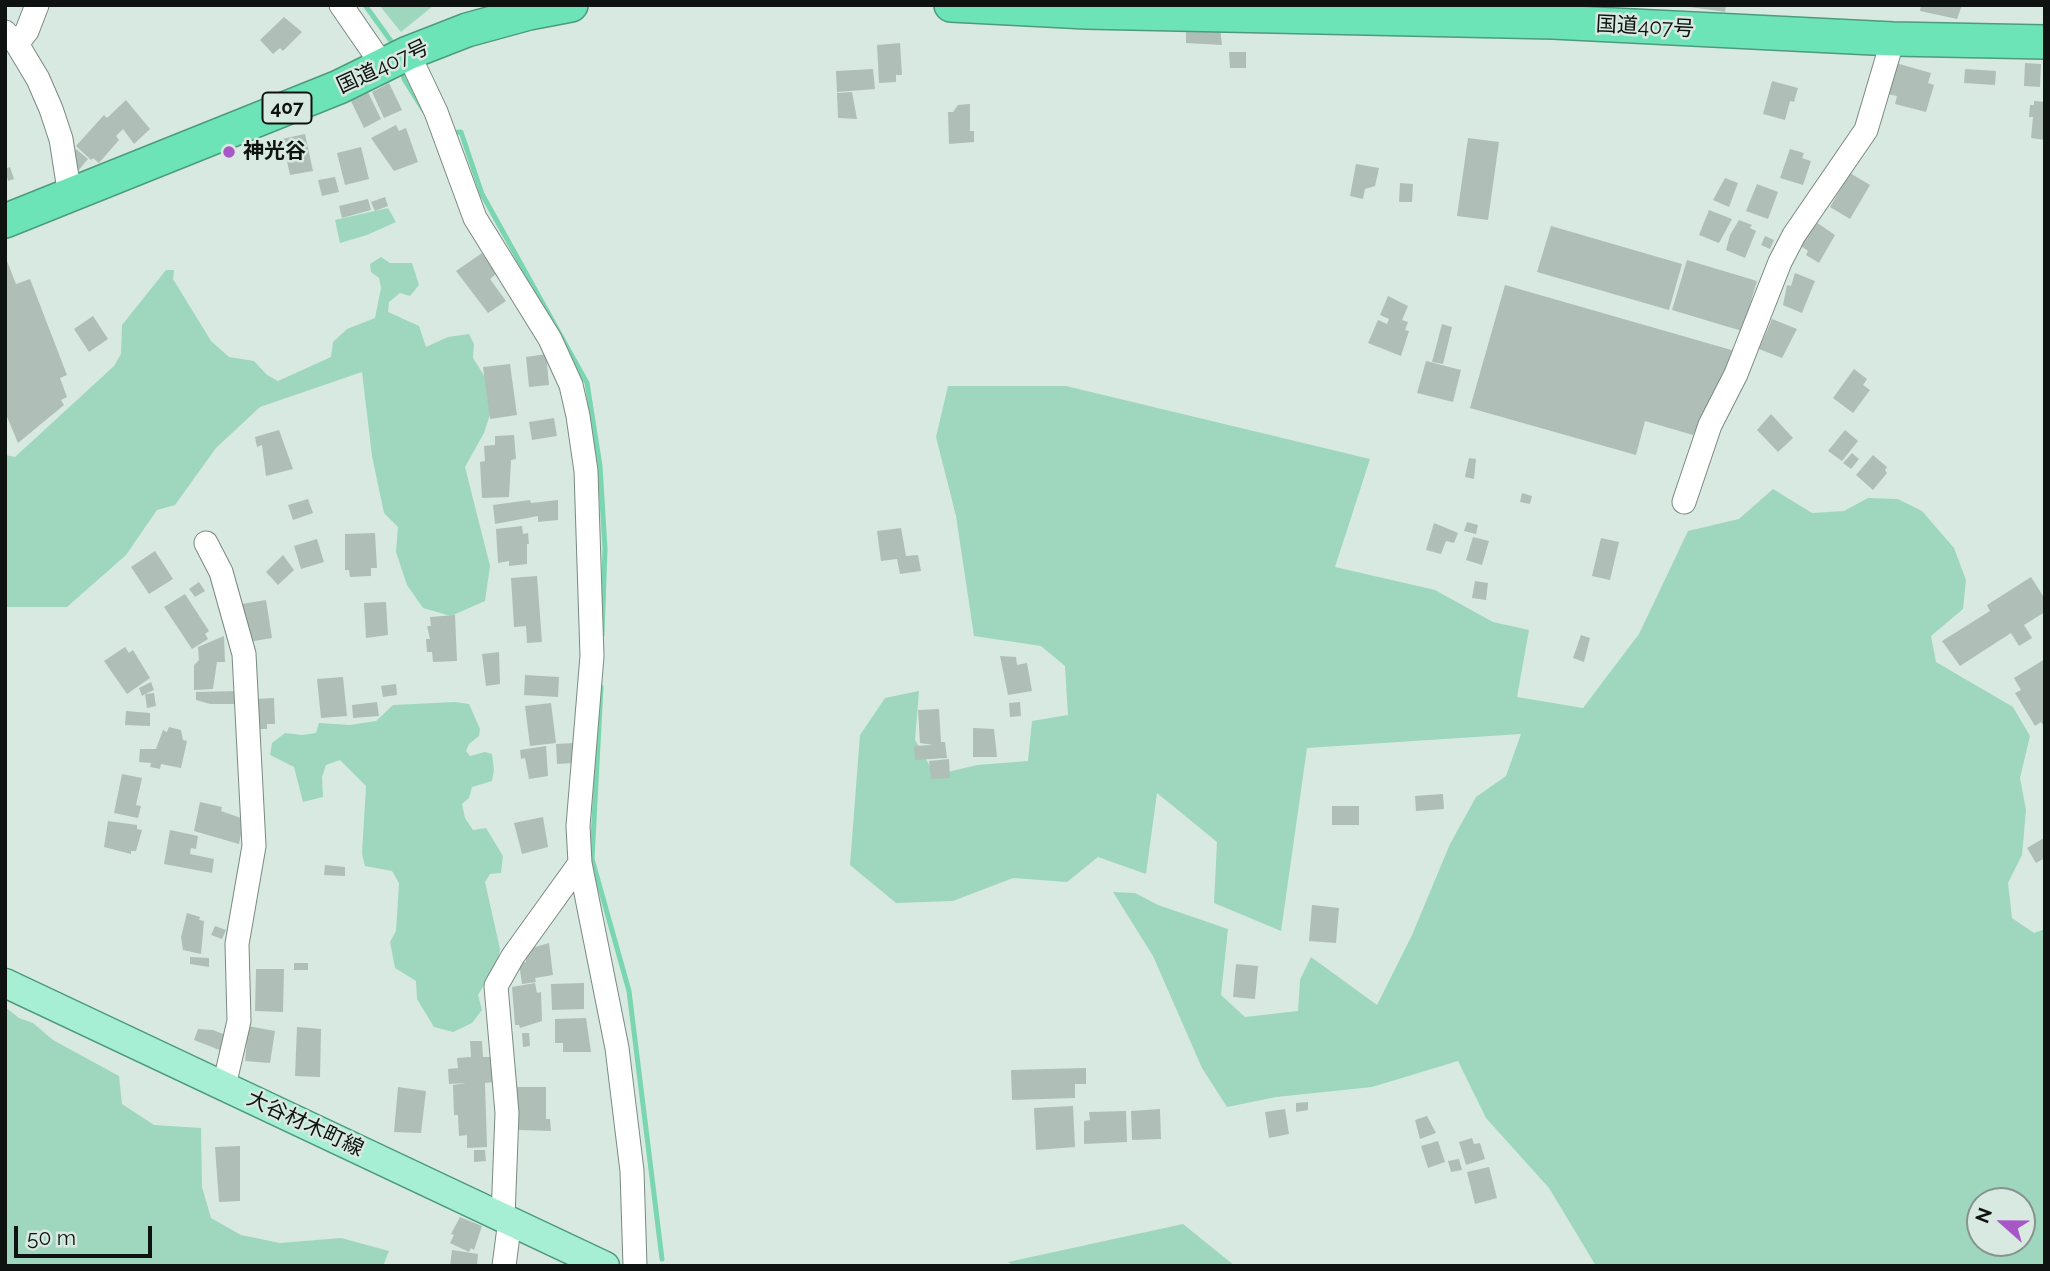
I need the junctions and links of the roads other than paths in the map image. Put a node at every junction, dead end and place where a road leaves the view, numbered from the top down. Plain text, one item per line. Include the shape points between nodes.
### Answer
1 (37, 5) edge
2 (341, 5) edge
3 (571, 5) edge
4 (951, 5) edge
5 (995, 6) edge
6 (1438, 12) edge
7 (11, 38) edge
8 (1893, 39) junction
9 (2045, 42) edge
10 (396, 60) junction
11 (70, 195) junction
12 (5, 222) edge
13 (1684, 502) dead end
14 (206, 543) dead end
15 (580, 863) junction
16 (5, 983) edge
17 (223, 1086) junction
18 (506, 1219) junction
19 (504, 1266) edge
20 (605, 1266) edge
21 (635, 1266) edge

1 - 7 street via 27,31
2 - 10 street
3 - 10 highway, 国道407号 / 407 via 467,30
4 - 5 highway, 国道407号
5 - 6 highway, 国道407号
6 - 8 highway, 国道407号
7 - 11 street via 51,109
8 - 9 highway, 国道407号
8 - 13 street via 1866,130 1780,262 1736,374 1710,425
10 - 11 highway, 国道407号 / 407
10 - 15 street via 436,112 475,218 550,339 571,385 586,471 592,656 578,826
11 - 12 highway, 国道407号 / 407
14 - 17 street via 221,572 244,654 254,846 237,944 239,1021
15 - 18 street via 496,986 507,1113
15 - 21 street via 617,1048 632,1171
16 - 17 main road, 大谷材木町線
17 - 18 main road, 大谷材木町線
18 - 19 street
18 - 20 main road, 大谷材木町線

